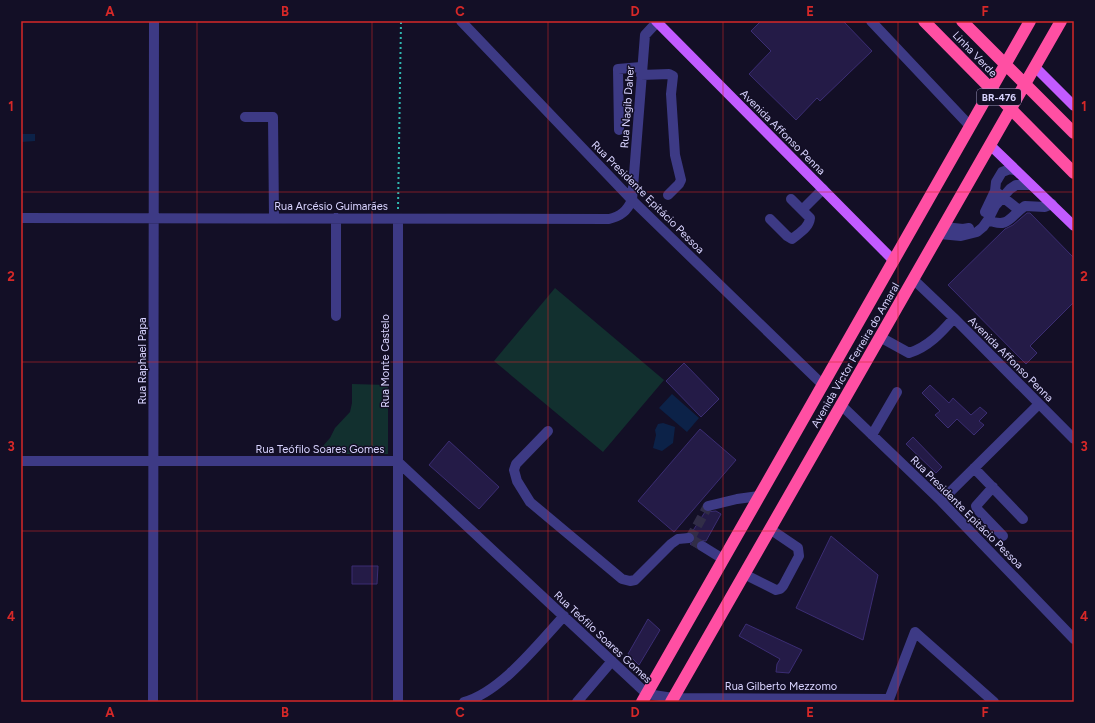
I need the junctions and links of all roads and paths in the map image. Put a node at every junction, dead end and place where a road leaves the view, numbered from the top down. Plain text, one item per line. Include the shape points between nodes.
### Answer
1 (154, 21) edge
2 (401, 21) edge
3 (461, 21) edge
4 (657, 21) edge
5 (871, 21) edge
6 (924, 21) edge
7 (962, 21) edge
8 (1030, 21) edge
9 (1062, 21) edge
10 (1035, 67) junction
11 (641, 71) junction
12 (1074, 106) edge
13 (245, 116) dead end
14 (970, 126) junction
15 (618, 130) dead end
16 (1074, 133) edge
17 (990, 145) junction
18 (1017, 171) junction
19 (1074, 174) edge
20 (1031, 185) junction
21 (823, 189) junction
22 (999, 194) junction
23 (668, 196) dead end
24 (791, 199) dead end
25 (632, 200) junction
26 (1052, 204) junction
27 (802, 210) junction
28 (1019, 210) junction
29 (21, 218) edge
30 (154, 218) junction
31 (274, 218) junction
32 (336, 218) junction
33 (398, 219) junction
34 (770, 219) dead end
35 (988, 220) junction
36 (1074, 226) edge
37 (942, 230) junction
38 (894, 261) junction
39 (913, 279) junction
40 (336, 316) dead end
41 (954, 318) junction
42 (880, 337) junction
43 (823, 385) junction
44 (897, 392) dead end
45 (1039, 404) junction
46 (841, 405) junction
47 (548, 430) dead end
48 (872, 435) junction
49 (1074, 439) edge
50 (21, 461) edge
51 (153, 461) junction
52 (397, 461) junction
53 (974, 468) junction
54 (993, 488) junction
55 (759, 496) junction
56 (941, 501) junction
57 (708, 506) dead end
58 (1023, 519) dead end
59 (770, 529) junction
60 (1003, 536) dead end
61 (689, 538) dead end
62 (702, 546) tunnel mouth
63 (724, 559) junction
64 (744, 574) junction
65 (564, 616) junction
66 (1074, 639) edge
67 (612, 661) junction
68 (645, 698) edge
69 (672, 700) edge
70 (889, 701) edge
71 (153, 702) edge
72 (398, 702) edge
73 (464, 702) edge
74 (577, 702) edge
75 (994, 702) edge

1 - 30 street, Rua Raphael Papa
2 - 33 path
3 - 25 street, Rua Presidente Epitácio Pessoa
4 - 11 street, Rua Nagib Daher via 645,35
4 - 21 main road, Avenida Affonso Penna
5 - 14 street
6 - 19 highway, Linha Verde / BR-476
7 - 16 highway, Linha Verde
8 - 14 highway, Avenida Victor Ferreira do Amaral
9 - 10 highway, Avenida Victor Ferreira do Amaral
10 - 12 main road
10 - 17 highway, Avenida Victor Ferreira do Amaral
11 - 15 street via 618,69
11 - 23 street via 673,76 671,94 675,155 681,180
11 - 25 street, Rua Nagib Daher
13 - 31 street via 273,117
14 - 38 highway, Avenida Victor Ferreira do Amaral
17 - 18 main road
17 - 37 highway, Avenida Victor Ferreira do Amaral
18 - 20 main road
18 - 22 street via 1010,169 1002,172 996,182
20 - 22 street via 1016,185
20 - 26 main road
21 - 27 street
21 - 38 main road, Avenida Affonso Penna
22 - 28 street
22 - 35 street
22 - 37 street via 976,226
24 - 27 street
25 - 33 street, Rua Arcésio Guimarães via 624,214 610,219
25 - 43 street, Rua Presidente Epitácio Pessoa
26 - 28 street via 1045,207 1025,206
26 - 36 main road
27 - 34 street via 810,218 809,223 792,239
28 - 35 street via 1006,223
29 - 30 street, Rua Arcésio Guimarães
30 - 31 street, Rua Arcésio Guimarães
30 - 51 street, Rua Raphael Papa
31 - 32 street, Rua Arcésio Guimarães
32 - 33 street, Rua Arcésio Guimarães
32 - 40 street
33 - 52 street, Rua Monte Castelo
35 - 37 street via 983,227 971,234 961,236
37 - 39 highway, Avenida Victor Ferreira do Amaral
38 - 43 highway, Avenida Victor Ferreira do Amaral
39 - 41 street, Avenida Affonso Penna
39 - 42 highway, Avenida Victor Ferreira do Amaral
41 - 42 street via 920,350 909,353
41 - 45 street, Avenida Affonso Penna
42 - 46 highway, Avenida Victor Ferreira do Amaral
43 - 55 highway, Avenida Victor Ferreira do Amaral
44 - 48 street
45 - 49 street, Avenida Affonso Penna
45 - 53 street
46 - 48 street, Rua Presidente Epitácio Pessoa
46 - 59 highway, Avenida Victor Ferreira do Amaral
47 - 61 street via 516,464 514,470 517,481 530,502 622,579 635,580 671,544 678,539
48 - 56 street, Rua Presidente Epitácio Pessoa
50 - 51 street, Rua Teófilo Soares Gomes
51 - 52 street, Rua Teófilo Soares Gomes
51 - 71 street, Rua Raphael Papa
52 - 65 street, Rua Teófilo Soares Gomes
52 - 72 street, Rua Monte Castelo
53 - 54 street
53 - 56 street
54 - 58 street
54 - 60 street via 976,506
55 - 57 street
55 - 63 highway, Avenida Victor Ferreira do Amaral
56 - 66 street, Rua Presidente Epitácio Pessoa
59 - 64 highway, Avenida Victor Ferreira do Amaral
59 - 64 street via 799,551 799,556 783,586 776,590
62 - 63 street
63 - 68 highway, Avenida Victor Ferreira do Amaral
64 - 69 highway, Avenida Victor Ferreira do Amaral
65 - 67 street, Rua Teófilo Soares Gomes
65 - 73 street via 502,681 487,692
67 - 68 street, Rua Teófilo Soares Gomes
67 - 74 street
68 - 69 street, Rua Gilberto Mezzomo
69 - 70 street, Rua Gilberto Mezzomo
70 - 75 street via 915,632

